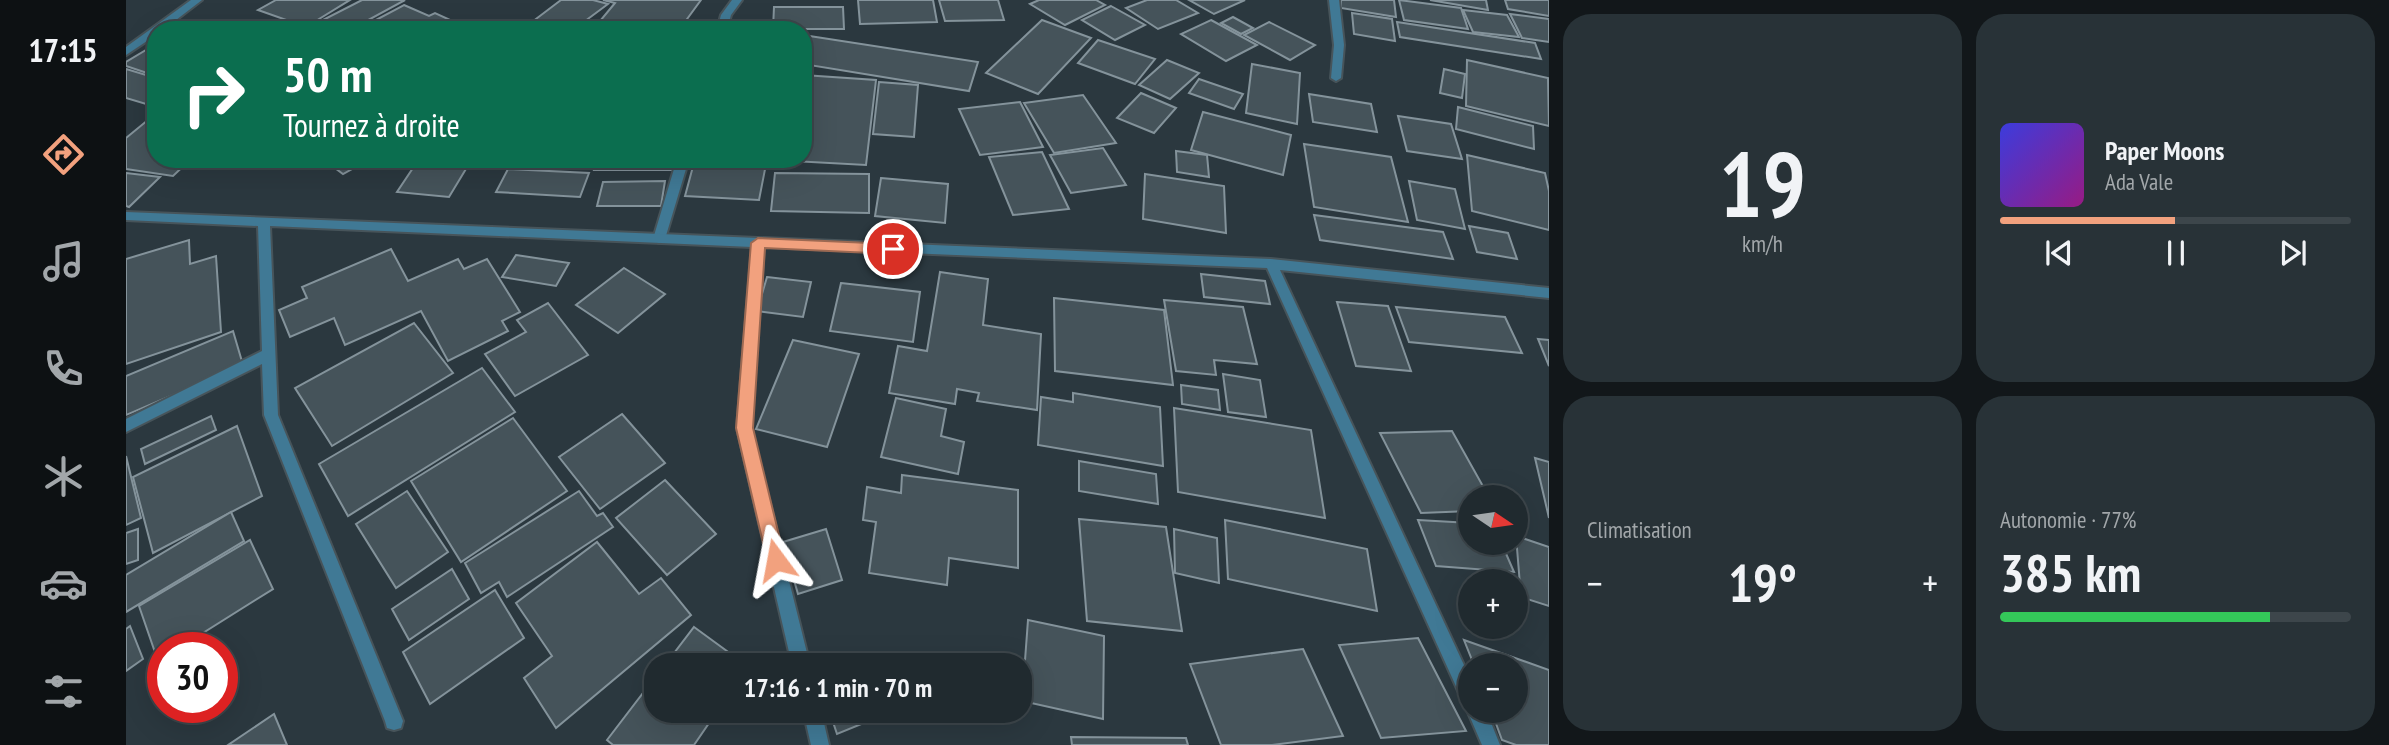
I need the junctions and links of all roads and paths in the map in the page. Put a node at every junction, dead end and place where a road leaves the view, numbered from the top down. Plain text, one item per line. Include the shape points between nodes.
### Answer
1 (197, 0) edge
2 (737, 0) edge
3 (1334, 0) edge
4 (168, 21) edge
5 (724, 21) edge
6 (147, 37) edge
7 (126, 52) edge
8 (1336, 78) dead end
9 (679, 168) edge
10 (126, 216) edge
11 (264, 222) junction
12 (659, 239) junction
13 (758, 243) junction
14 (1271, 264) junction
15 (1549, 293) edge
16 (269, 354) junction
17 (126, 426) edge
18 (798, 653) edge
19 (1458, 672) edge
20 (394, 722) dead end
21 (815, 723) edge
22 (1482, 723) edge
23 (820, 745) edge
24 (1492, 745) edge

1 - 4 street
2 - 5 street
3 - 8 street via 1339,45
6 - 7 street
9 - 12 street
10 - 11 street
11 - 12 street
11 - 16 street
12 - 13 street
13 - 14 street
13 - 18 street via 744,428
14 - 15 street
14 - 19 street
16 - 17 street
16 - 20 street via 271,415
21 - 23 street
22 - 24 street

